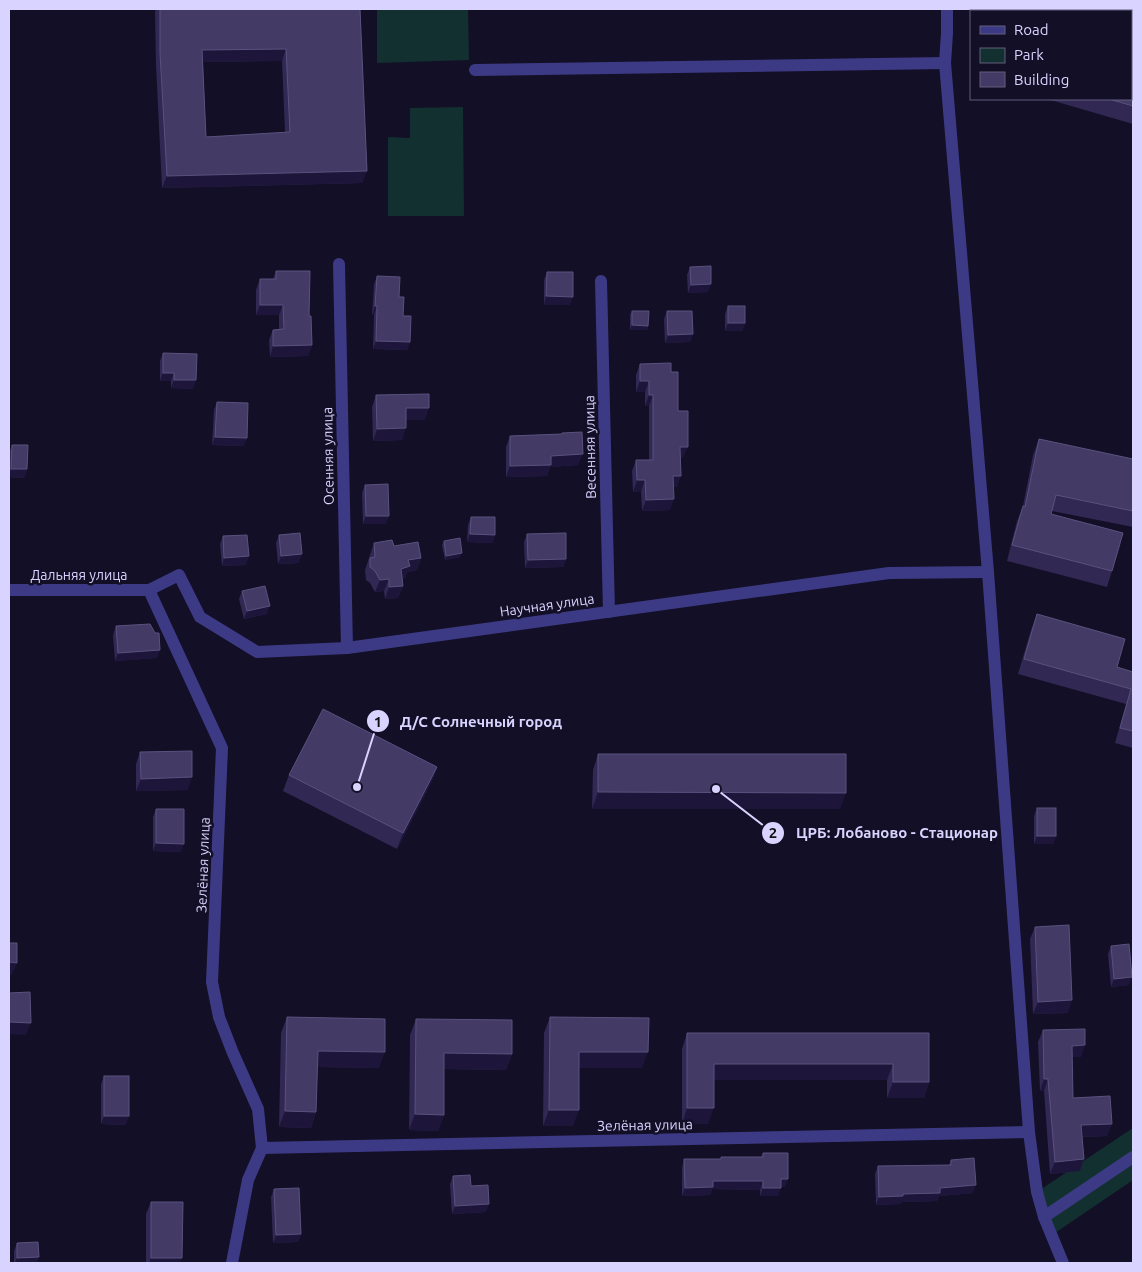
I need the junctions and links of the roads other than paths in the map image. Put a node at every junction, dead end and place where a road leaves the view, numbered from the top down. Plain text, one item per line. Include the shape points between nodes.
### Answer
1 (947, 9) edge
2 (945, 63) junction
3 (475, 70) dead end
4 (339, 264) dead end
5 (601, 282) dead end
6 (988, 572) junction
7 (9, 590) edge
8 (149, 590) junction
9 (609, 612) junction
10 (347, 648) junction
11 (1029, 1132) junction
12 (262, 1148) junction
13 (1133, 1157) edge
14 (1044, 1217) junction
15 (232, 1263) edge
16 (1063, 1263) edge

1 - 2 street
2 - 3 street
2 - 6 street
4 - 10 street, Осенняя улица
5 - 9 street, Весенняя улица
6 - 9 street, Научная улица via 889,573
6 - 11 street
7 - 8 street, Дальняя улица
8 - 10 street, Научная улица via 179,575 200,617 257,652
8 - 12 street, Зелёная улица via 222,748 212,982 219,1017 258,1109
9 - 10 street, Научная улица
11 - 12 street, Зелёная улица
11 - 14 street via 1037,1192
12 - 15 street, Зелёная улица via 248,1180
13 - 14 street
14 - 16 street

